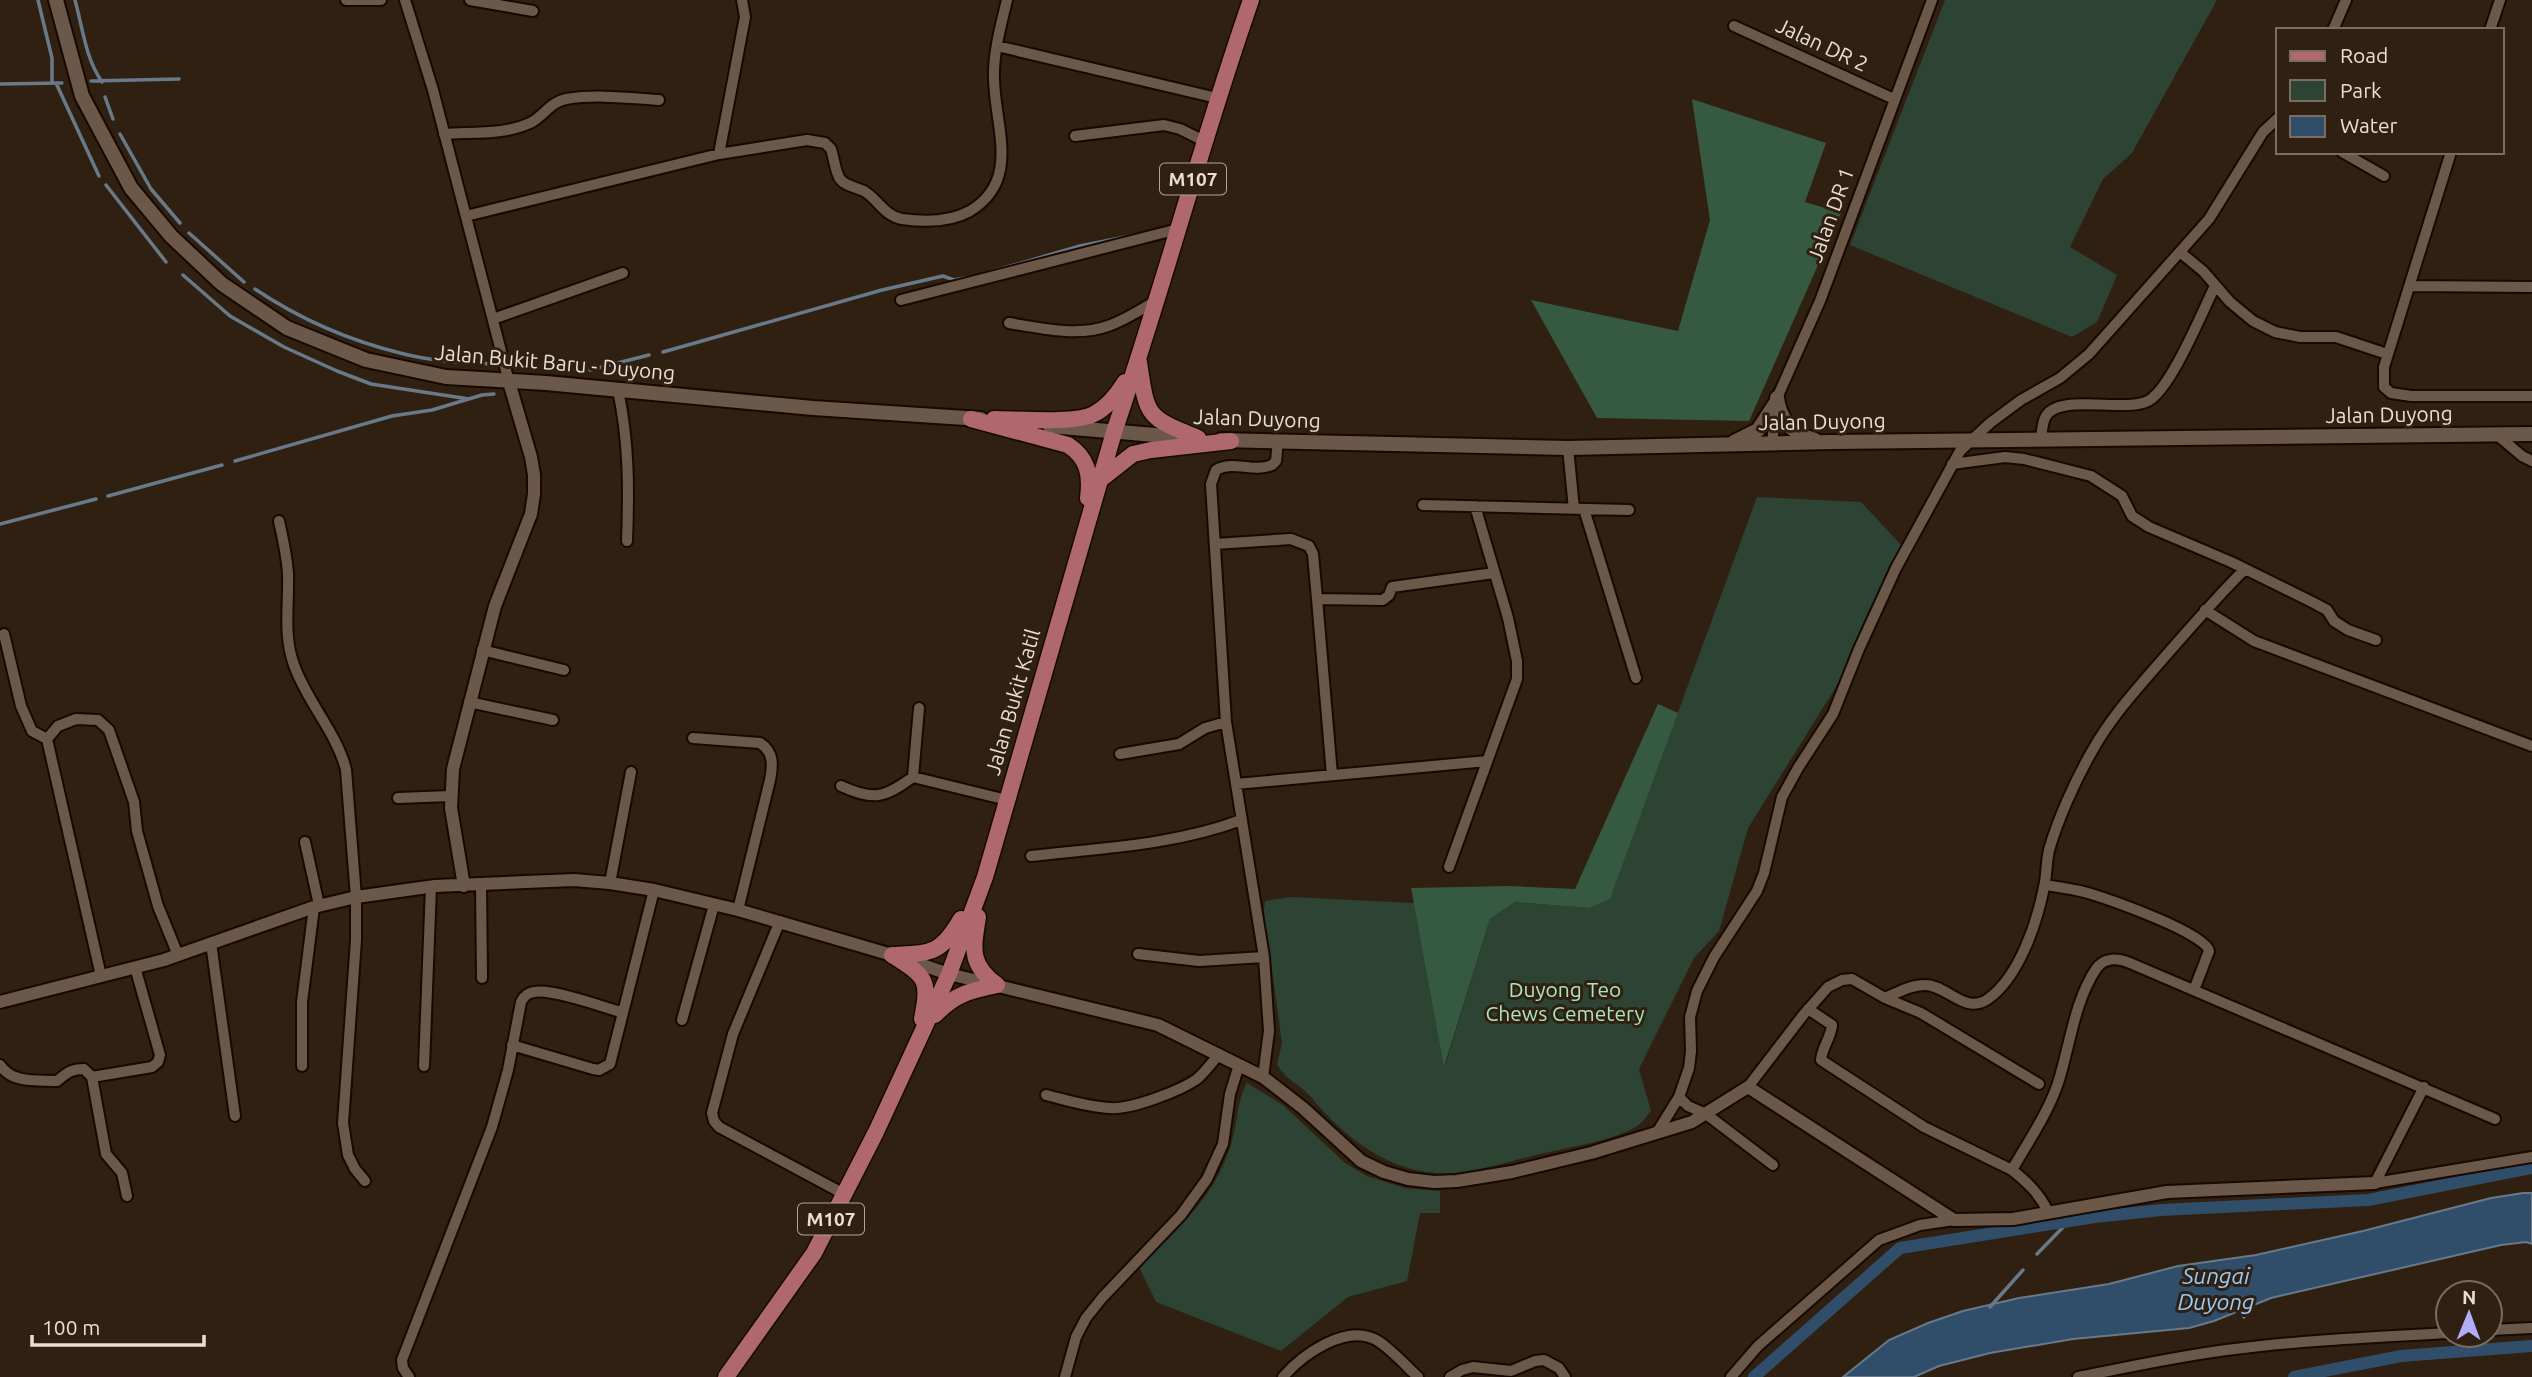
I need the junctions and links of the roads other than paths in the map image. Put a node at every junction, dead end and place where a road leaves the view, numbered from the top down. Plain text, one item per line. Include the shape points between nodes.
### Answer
1 (56, 0) edge
2 (346, 0) edge
3 (381, 0) edge
4 (405, 0) edge
5 (470, 0) edge
6 (742, 0) edge
7 (1007, 0) edge
8 (1251, 0) edge
9 (1932, 0) edge
10 (2346, 0) edge
11 (2500, 0) edge
12 (533, 11) dead end
13 (1734, 26) dead end
14 (2334, 28) edge
15 (2491, 28) edge
16 (997, 46) junction
17 (1217, 98) junction
18 (1894, 99) junction
19 (659, 100) dead end
20 (2276, 120) edge
21 (444, 134) junction
22 (1075, 136) dead end
23 (1205, 141) junction
24 (719, 154) junction
25 (2346, 154) edge
26 (2450, 154) edge
27 (2384, 176) dead end
28 (466, 216) junction
29 (1178, 229) junction
30 (2181, 253) junction
31 (623, 273) dead end
32 (2215, 286) junction
33 (2410, 286) junction
34 (2532, 287) edge
35 (901, 300) dead end
36 (1157, 300) junction
37 (493, 319) junction
38 (1009, 323) dead end
39 (2387, 354) junction
40 (1139, 359) junction
41 (509, 382) junction
42 (618, 390) junction
43 (2532, 396) edge
44 (1776, 401) junction
45 (971, 419) junction
46 (1114, 432) junction
47 (2496, 434) junction
48 (2532, 434) edge
49 (1198, 438) junction
50 (2041, 439) junction
51 (1970, 440) junction
52 (1231, 441) junction
53 (1278, 441) junction
54 (1831, 442) junction
55 (1772, 444) junction
56 (1726, 445) junction
57 (1569, 448) junction
58 (2532, 461) edge
59 (1952, 464) junction
60 (1100, 481) junction
61 (1423, 505) dead end
62 (1475, 506) junction
63 (1579, 509) junction
64 (1629, 510) dead end
65 (279, 522) dead end
66 (1082, 538) junction
67 (627, 541) dead end
68 (1215, 544) junction
69 (2244, 570) junction
70 (1494, 573) junction
71 (1317, 600) junction
72 (2205, 610) junction
73 (4, 634) dead end
74 (2376, 640) dead end
75 (482, 650) junction
76 (564, 670) dead end
77 (1636, 678) dead end
78 (469, 702) junction
79 (919, 708) dead end
80 (553, 720) dead end
81 (1226, 722) junction
82 (693, 738) dead end
83 (47, 739) junction
84 (2532, 746) edge
85 (1120, 754) dead end
86 (1488, 761) junction
87 (631, 772) dead end
88 (1332, 775) junction
89 (913, 777) junction
90 (1236, 784) junction
91 (841, 786) dead end
92 (451, 796) junction
93 (398, 798) dead end
94 (1007, 800) junction
95 (1241, 820) junction
96 (304, 842) dead end
97 (1031, 856) dead end
98 (1449, 867) dead end
99 (985, 877) junction
100 (610, 883) junction
101 (481, 884) junction
102 (2045, 885) junction
103 (464, 886) junction
104 (431, 887) junction
105 (654, 890) junction
106 (356, 897) junction
107 (714, 905) junction
108 (316, 906) junction
109 (738, 910) junction
110 (780, 921) junction
111 (211, 943) junction
112 (1138, 954) dead end
113 (178, 955) junction
114 (892, 955) junction
115 (1264, 957) junction
116 (135, 967) junction
117 (949, 974) junction
118 (101, 976) junction
119 (482, 978) dead end
120 (997, 985) junction
121 (2194, 990) junction
122 (1885, 998) junction
123 (0, 1002) edge
124 (1808, 1009) junction
125 (623, 1013) junction
126 (682, 1020) dead end
127 (927, 1024) junction
128 (512, 1045) junction
129 (916, 1049) junction
130 (1219, 1054) junction
131 (0, 1065) edge
132 (1239, 1065) junction
133 (302, 1066) dead end
134 (424, 1066) dead end
135 (92, 1077) junction
136 (1263, 1077) junction
137 (2039, 1084) dead end
138 (1748, 1087) junction
139 (2424, 1087) junction
140 (1045, 1095) dead end
141 (1679, 1097) junction
142 (1706, 1114) junction
143 (235, 1116) dead end
144 (2495, 1119) dead end
145 (1658, 1131) junction
146 (2532, 1157) edge
147 (1773, 1165) dead end
148 (2012, 1170) junction
149 (365, 1181) dead end
150 (2375, 1183) junction
151 (844, 1194) junction
152 (127, 1196) dead end
153 (2048, 1212) junction
154 (1954, 1220) junction
155 (2532, 1328) edge
156 (2504, 1329) edge
157 (2434, 1334) edge
158 (1512, 1374) edge
159 (409, 1377) edge
160 (726, 1377) edge
161 (1065, 1377) edge
162 (1283, 1377) edge
163 (1418, 1377) edge
164 (1450, 1377) edge
165 (1565, 1377) edge
166 (1731, 1377) edge
167 (2078, 1377) edge

1 - 41 main road, Jalan Bukit Baru - Duyong via 82,96 131,188 171,236 222,284 287,328 366,360 446,377
2 - 3 street
4 - 21 street
5 - 12 street
6 - 24 street via 745,17
7 - 16 street
8 - 17 main road, Jalan Bukit Katil / M107
9 - 18 street, Jalan DR 1
10 - 14 street
11 - 15 street
13 - 18 street, Jalan DR 2
16 - 17 street
16 - 24 street via 994,78 1002,152 998,183 991,195 963,215 923,220 891,215 863,190 843,183 831,149 816,140
17 - 23 main road, Jalan Bukit Katil / M107
18 - 44 street, Jalan DR 1 via 1820,301
19 - 21 street via 564,99 533,122 509,130
20 - 30 street via 2263,132 2209,219
21 - 28 street
22 - 23 street via 1164,125
23 - 29 main road, Jalan Bukit Katil / M107
24 - 28 street
25 - 27 street
26 - 33 street
28 - 37 street
29 - 35 street
29 - 36 main road, Jalan Bukit Katil / M107
30 - 32 street
30 - 51 street via 2089,354
31 - 37 street
32 - 39 street via 2253,321 2275,332 2336,337
32 - 50 street via 2168,380 2150,400 2130,406 2054,409 2045,417
33 - 34 street
33 - 39 street
36 - 38 street via 1123,320 1092,330
36 - 40 main road, Jalan Bukit Katil / M107
37 - 41 street
39 - 43 street via 2382,377 2391,393
40 - 45 main road via 1116,397 1091,416
40 - 46 main road, Jalan Bukit Katil / M107
40 - 49 main road via 1149,410 1161,423
41 - 42 main road, Jalan Bukit Baru - Duyong
41 - 75 street via 531,457 534,494
42 - 45 main road, Jalan Bukit Baru - Duyong
42 - 67 street via 629,468
44 - 54 main road via 1790,428 1813,440
44 - 55 street, Jalan DR 1
44 - 56 main road via 1758,430
45 - 46 main road, Jalan Bukit Baru - Duyong
45 - 66 main road via 1068,445 1078,452 1086,462 1090,482
46 - 49 main road, Jalan Duyong
46 - 60 main road, Jalan Bukit Katil / M107
47 - 48 main road, Jalan Duyong
47 - 50 main road, Jalan Duyong
47 - 58 street
49 - 52 main road, Jalan Duyong
50 - 51 main road, Jalan Duyong
51 - 54 main road, Jalan Duyong
51 - 59 street
52 - 53 main road, Jalan Duyong
52 - 60 main road via 1133,454
53 - 57 main road, Jalan Duyong
53 - 68 street via 1272,466 1224,465 1216,470 1211,484
54 - 55 main road, Jalan Duyong
55 - 56 main road, Jalan Duyong
56 - 57 main road, Jalan Duyong
57 - 63 street
59 - 69 street via 2005,457 2091,476 2122,496 2132,516 2149,527
59 - 141 street via 1896,568 1833,714 1783,797 1757,891 1697,991 1690,1017 1690,1060
60 - 66 main road, Jalan Bukit Katil / M107
61 - 62 street
62 - 63 street
62 - 70 street
63 - 64 street
63 - 77 street
65 - 106 street via 287,557 287,627 294,665 342,754 346,770
66 - 94 main road, Jalan Bukit Katil / M107
68 - 71 street via 1291,539 1310,546
68 - 81 street
69 - 72 street
69 - 74 street via 2327,610 2348,630
70 - 71 street via 1392,587 1383,600
70 - 86 street via 1508,618 1517,679
71 - 88 street
72 - 84 street via 2254,641
72 - 102 street via 2135,689 2092,750 2049,849
73 - 83 street via 21,706 32,731
75 - 76 street
75 - 78 street
78 - 80 street
78 - 92 street
79 - 89 street
81 - 85 street via 1205,728 1180,744
81 - 90 street
82 - 109 street via 760,743 771,754 770,780
83 - 113 street via 58,726 75,719 98,720 109,730 135,802 137,831 158,906
83 - 118 street
86 - 88 street
86 - 98 street
87 - 100 street
88 - 90 street
89 - 91 street via 877,797
89 - 94 street
90 - 95 street
92 - 93 street
92 - 103 street
94 - 99 main road, Jalan Bukit Katil / M107
95 - 97 street via 1144,844
95 - 115 street
96 - 108 street
99 - 114 main road via 949,940 925,953
99 - 117 main road, Jalan Bukit Katil / M107
99 - 120 main road via 973,948 983,974
100 - 101 street
100 - 105 street
101 - 103 street
101 - 119 street
102 - 121 street via 2088,893 2169,923 2205,942 2209,951
102 - 122 street via 2028,944 1991,997 1971,1004 1926,985
103 - 104 street
104 - 106 street
104 - 134 street
105 - 107 street
105 - 125 street
106 - 108 street
106 - 149 street via 343,1123 348,1155
107 - 109 street
107 - 126 street
108 - 111 street
108 - 133 street via 302,1002
109 - 110 street
110 - 114 street
110 - 151 street via 733,1034 712,1113 719,1127
111 - 113 street
111 - 143 street
112 - 115 street via 1199,961
113 - 116 street
114 - 117 street
114 - 129 main road via 924,979 927,993
115 - 136 street via 1269,1031
116 - 118 street
116 - 135 street via 160,1055 158,1062 152,1067
117 - 120 street
117 - 127 main road, Jalan Bukit Katil / M107
118 - 123 street
120 - 127 main road via 948,1001
120 - 130 street via 1158,1025
121 - 139 street
121 - 148 street via 2122,959 2101,963 2078,1010 2053,1095
122 - 124 street via 1852,979 1842,980 1828,987
122 - 137 street via 1922,1013
124 - 138 street
124 - 148 street via 1832,1025 1821,1060 1924,1127
125 - 128 street via 551,993 530,992 521,1002
125 - 128 street via 613,1059 599,1070
127 - 129 main road, Jalan Bukit Katil / M107
128 - 159 street via 492,1127 402,1360
129 - 151 main road, Jalan Bukit Katil / M107
130 - 132 street
130 - 140 street via 1194,1080 1125,1107 1099,1107
131 - 135 street via 22,1080 57,1081 78,1069
132 - 136 street
132 - 161 street via 1223,1143 1207,1179 1181,1215 1086,1318
135 - 152 street via 106,1154 121,1172
136 - 145 street via 1361,1161 1408,1179 1446,1182 1512,1172 1623,1145
138 - 142 street
138 - 154 street
139 - 144 street
139 - 150 street
141 - 142 street
141 - 145 street
142 - 145 street
142 - 147 street
146 - 150 street
148 - 153 street via 2028,1183
150 - 153 street via 2167,1192
151 - 160 main road, Jalan Bukit Katil / M107 via 814,1253
153 - 154 street via 2013,1219
154 - 166 street via 1920,1225 1879,1240 1774,1331
155 - 156 street
157 - 167 street via 2234,1349
158 - 164 street via 1473,1367
158 - 165 street via 1544,1360
162 - 163 street via 1311,1352 1333,1341 1362,1336 1376,1340

